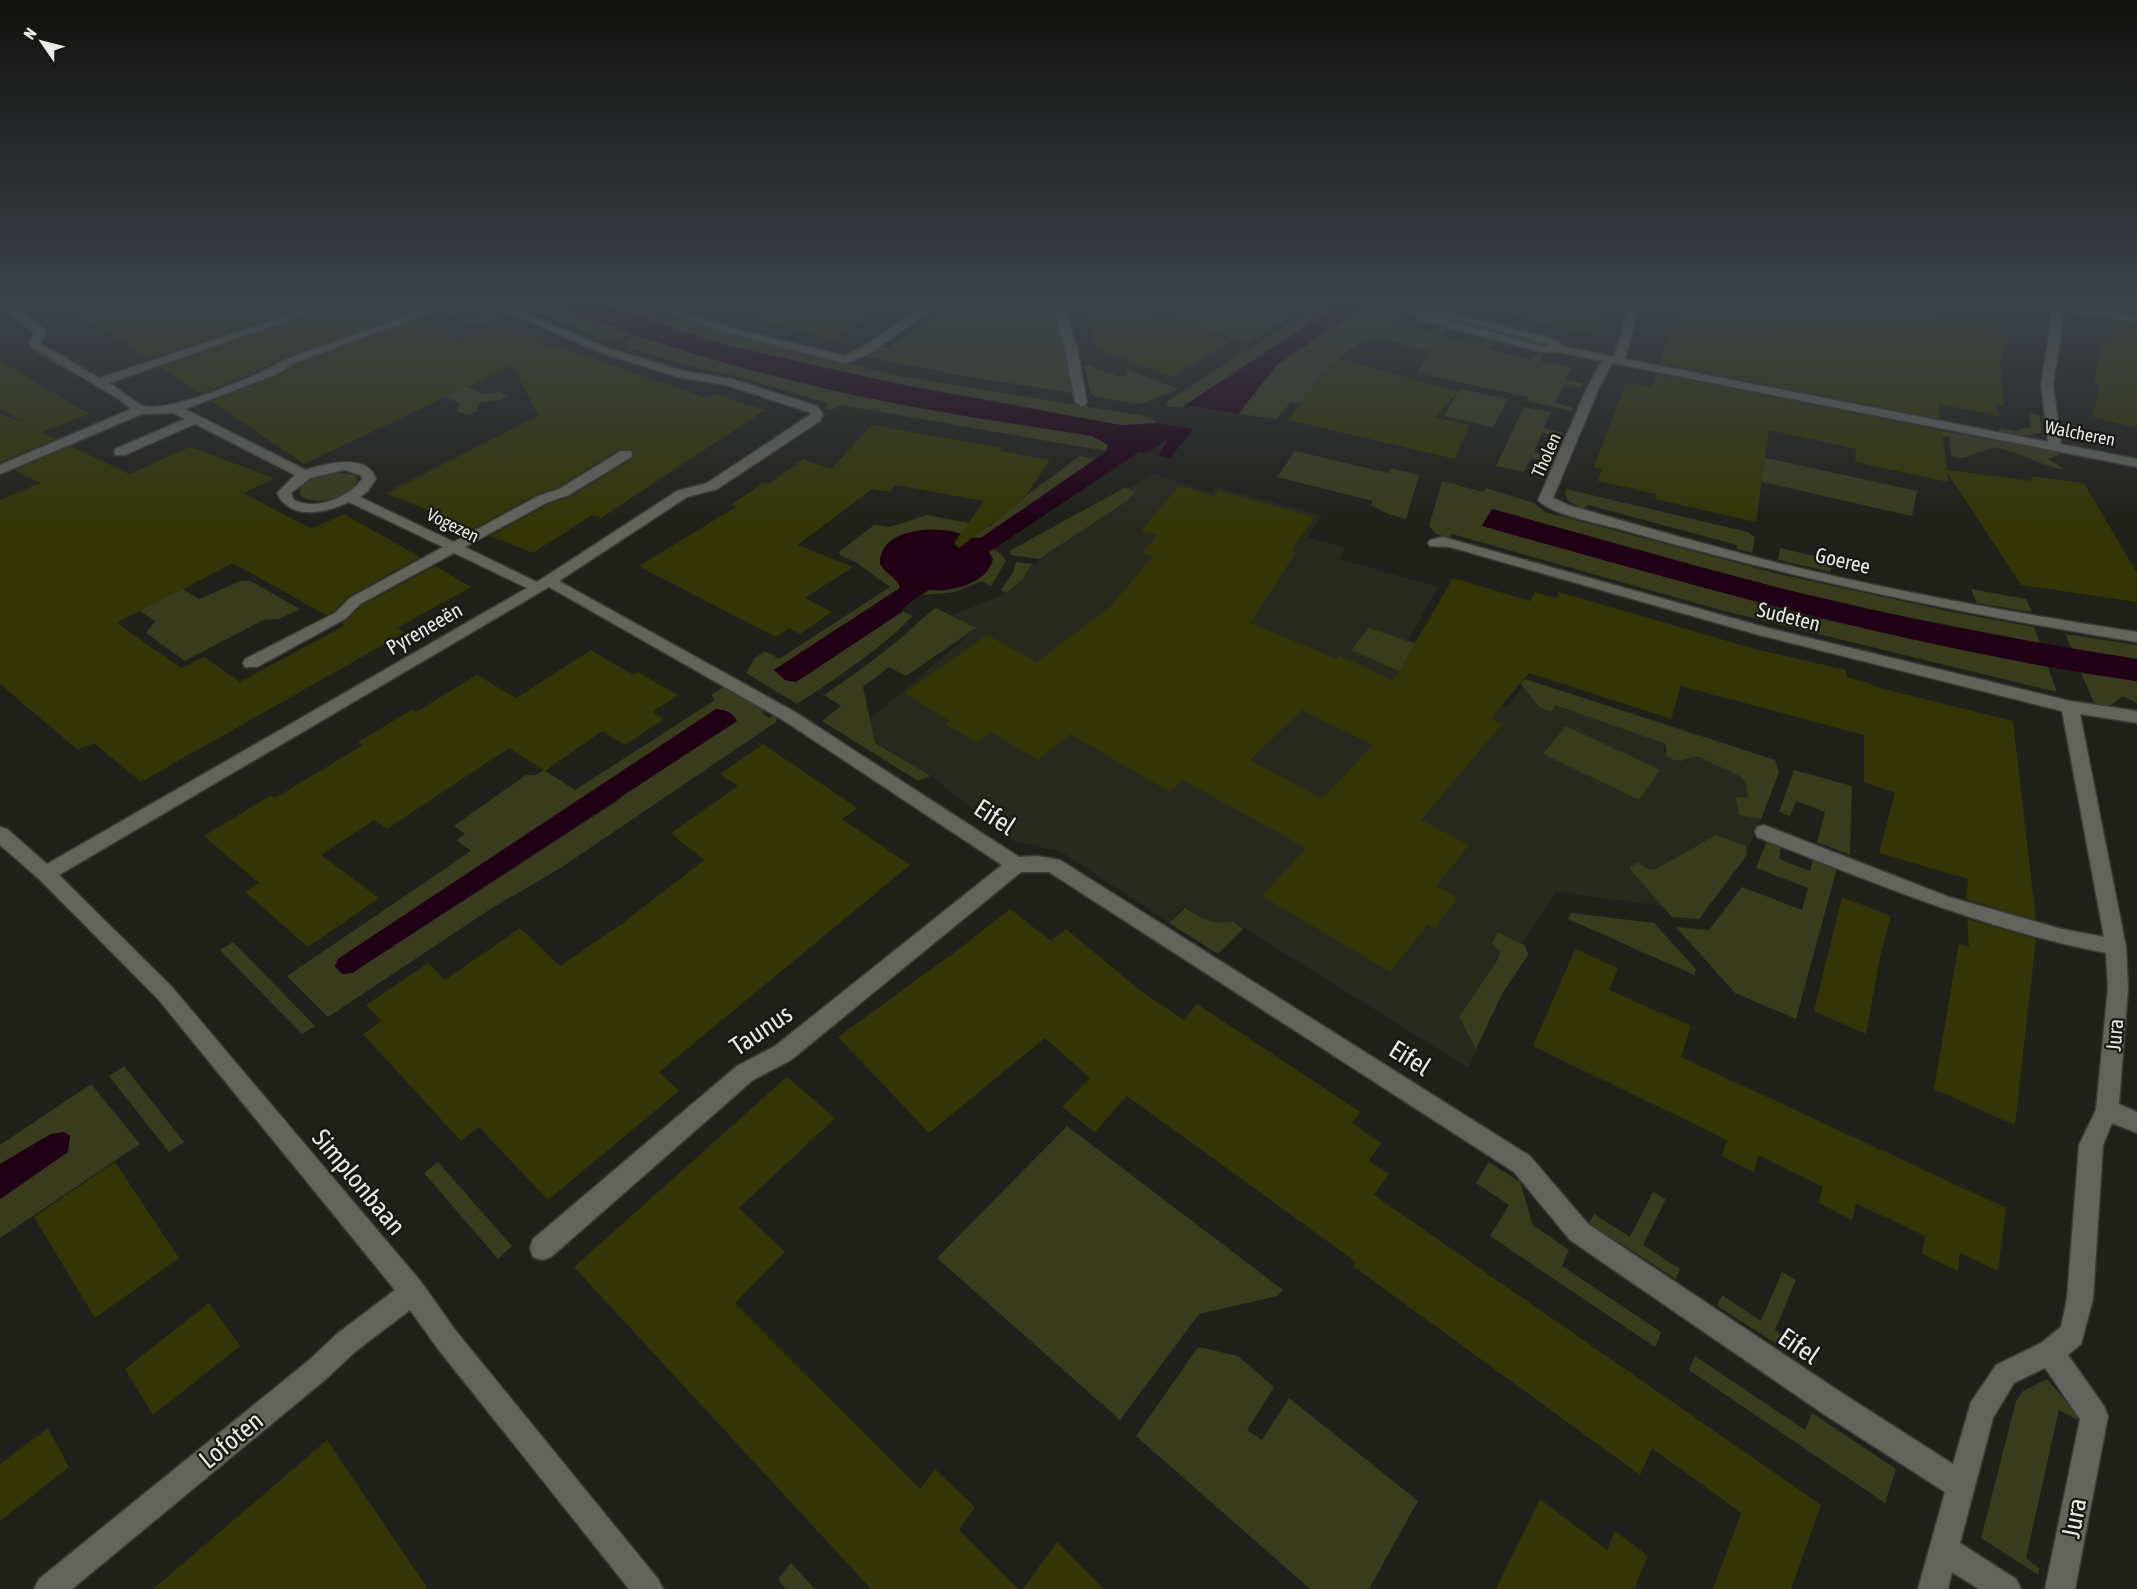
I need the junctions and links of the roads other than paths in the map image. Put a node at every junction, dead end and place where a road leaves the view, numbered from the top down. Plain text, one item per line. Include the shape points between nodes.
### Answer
1 (90, 376) edge
2 (117, 376) edge
3 (262, 376) edge
4 (694, 376) edge
5 (1076, 376) edge
6 (1602, 376) edge
7 (1698, 376) edge
8 (2048, 376) edge
9 (100, 382) junction
10 (1081, 402) dead end
11 (175, 408) junction
12 (140, 410) junction
13 (195, 419) junction
14 (2055, 447) junction
15 (120, 453) dead end
16 (626, 454) dead end
17 (2137, 463) edge
18 (0, 470) edge
19 (305, 475) junction
20 (351, 498) junction
21 (1545, 500) joint
22 (1435, 543) dead end
23 (447, 544) junction
24 (543, 584) junction
25 (2137, 637) edge
26 (252, 663) dead end
27 (723, 677) joint
28 (2070, 707) junction
29 (2137, 717) edge
30 (1764, 832) dead end
31 (0, 834) edge
32 (1016, 865) junction
33 (46, 874) junction
34 (2116, 947) junction
35 (2107, 1110) junction
36 (2137, 1123) edge
37 (542, 1248) dead end
38 (413, 1292) junction
39 (2050, 1352) junction
40 (1960, 1485) junction
41 (1944, 1550) junction
42 (49, 1589) edge
43 (648, 1589) edge
44 (1933, 1589) edge
45 (2006, 1589) edge
46 (2060, 1589) edge

1 - 9 street
2 - 9 street
3 - 11 street
4 - 24 street, Pyreneeën via 728,382 813,409 816,418 712,486 682,494
5 - 10 street
6 - 21 street, Tholen
7 - 14 street, Walcheren
8 - 14 street
9 - 12 street
11 - 12 street
11 - 13 street
12 - 18 street
13 - 15 street
13 - 19 street
14 - 17 street, Walcheren
16 - 23 street via 564,492 543,499 481,534
19 - 20 street via 341,466 362,470 369,479
19 - 20 street via 284,493 290,504 325,507
20 - 23 street, Vogezen
21 - 25 street, Goeree via 1764,564 1887,592
22 - 28 street, Sudeten via 1455,544 1733,624
23 - 24 street, Vogezen
23 - 26 street via 355,601 340,616
24 - 27 street, Vogezen
24 - 33 street, Pyreneeën
27 - 32 street, Eifel
28 - 29 street, Sudeten
28 - 34 street, Jura
30 - 34 street via 1945,903 2058,936
31 - 33 street, Simplonbaan
32 - 37 street, Taunus via 783,1053 745,1073
32 - 40 street, Eifel via 1053,865 1522,1164 1579,1232
33 - 38 street, Simplonbaan via 165,993
34 - 35 street, Jura via 2118,988
35 - 36 street
35 - 39 street, Jura via 2091,1145 2078,1308 2072,1335
38 - 42 street, Lofoten
38 - 43 street, Simplonbaan via 447,1340
39 - 40 street, Jura via 2005,1374 1981,1412
39 - 46 street, Jura via 2094,1416
40 - 41 street, Jura
41 - 44 street, Jura
41 - 45 street

